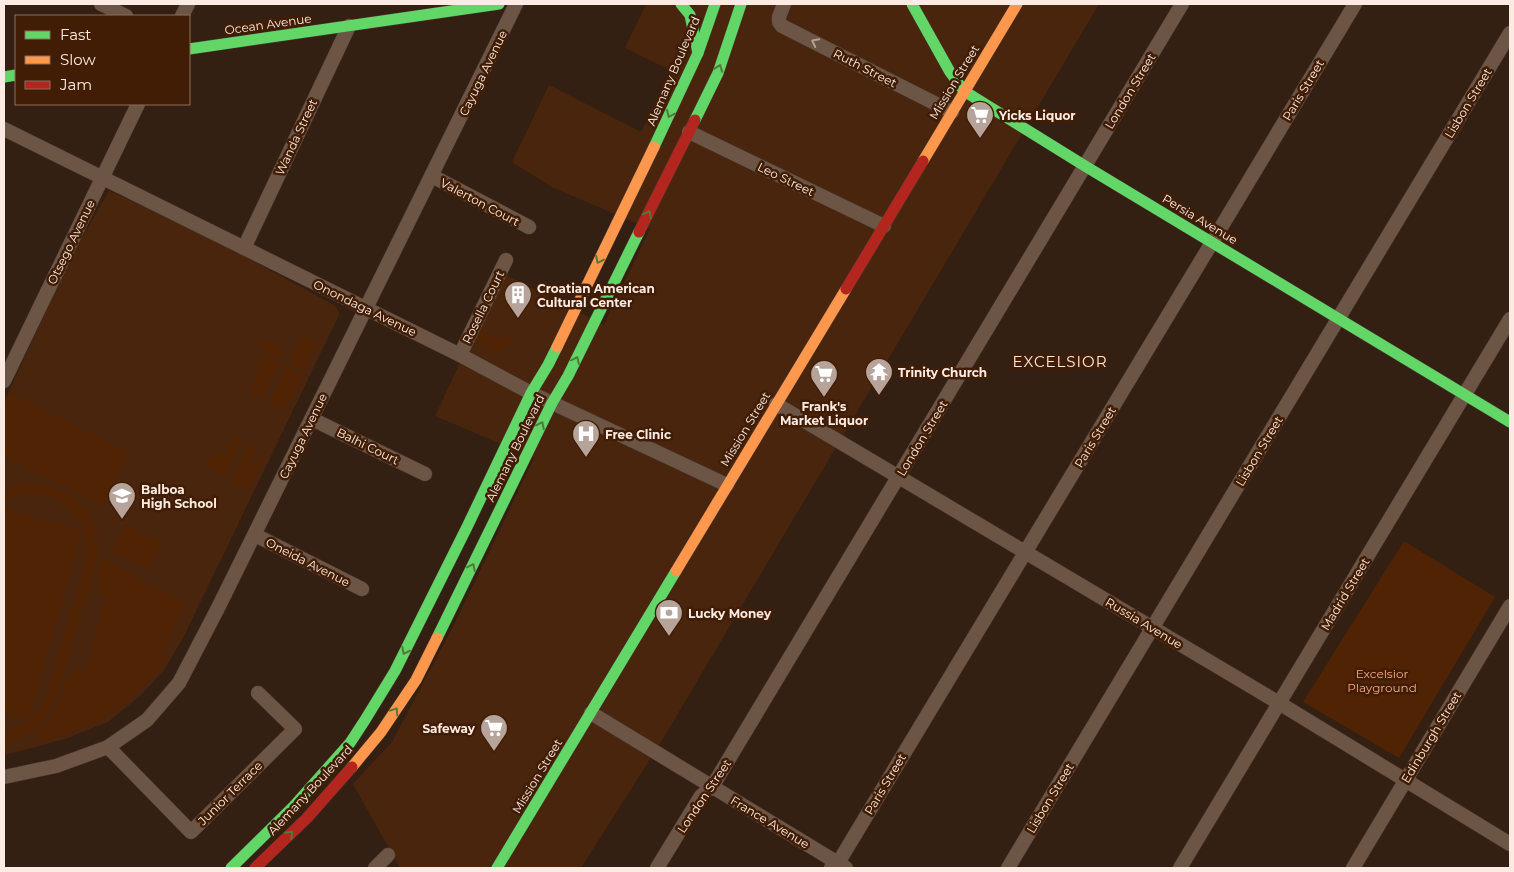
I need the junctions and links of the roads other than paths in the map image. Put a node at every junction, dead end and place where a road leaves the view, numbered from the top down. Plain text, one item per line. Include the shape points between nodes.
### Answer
1 (101, 4) edge
2 (499, 4) edge
3 (516, 4) edge
4 (681, 4) edge
5 (715, 4) edge
6 (741, 4) edge
7 (784, 4) edge
8 (912, 4) edge
9 (1017, 4) edge
10 (1182, 4) edge
11 (1355, 4) edge
12 (124, 15) edge
13 (349, 26) junction
14 (1510, 33) edge
15 (190, 49) edge
16 (698, 53) junction
17 (964, 91) junction
18 (138, 105) edge
19 (952, 112) junction
20 (4, 129) edge
21 (688, 132) junction
22 (1085, 166) junction
23 (432, 176) junction
24 (103, 178) junction
25 (884, 226) junction
26 (529, 227) dead end
27 (1212, 243) junction
28 (244, 248) junction
29 (506, 260) dead end
30 (366, 309) junction
31 (1339, 319) junction
32 (1510, 319) edge
33 (460, 355) junction
34 (4, 381) edge
35 (532, 393) junction
36 (1465, 394) junction
37 (552, 403) junction
38 (776, 404) junction
39 (312, 418) junction
40 (1510, 422) edge
41 (425, 474) dead end
42 (898, 476) junction
43 (727, 486) junction
44 (254, 535) junction
45 (1025, 552) junction
46 (362, 589) dead end
47 (1510, 606) edge
48 (1152, 628) junction
49 (258, 692) dead end
50 (1279, 703) junction
51 (591, 713) junction
52 (108, 748) junction
53 (4, 777) edge
54 (1406, 780) junction
55 (712, 787) junction
56 (1510, 844) edge
57 (388, 855) dead end
58 (838, 867) edge
59 (231, 868) edge
60 (255, 868) edge
61 (375, 868) edge
62 (498, 868) edge
63 (657, 868) edge
64 (1008, 868) edge
65 (1180, 868) edge
66 (1353, 868) edge

1 - 12 street
2 - 13 main road, Ocean Avenue
3 - 23 street, Cayuga Avenue
4 - 16 main road via 690,15
5 - 16 main road, Alemany Boulevard
21 -> 6 main road, Alemany Boulevard via 718,73
19 -> 7 street, Ruth Street via 782,26 778,17
8 - 17 main road, Persia Avenue
9 - 17 main road, Mission Street
10 - 22 street, London Street
11 - 27 street, Paris Street
13 - 15 main road, Ocean Avenue
13 - 28 street, Wanda Street
14 - 31 street, Lisbon Street
16 -> 35 main road, Alemany Boulevard
17 - 19 main road, Mission Street
17 - 22 main road, Persia Avenue
18 - 24 street, Otsego Avenue
19 - 25 main road, Mission Street
20 - 24 street, Onondaga Avenue
21 - 25 street, Leo Street
37 -> 21 main road, Alemany Boulevard
22 - 27 main road, Persia Avenue
22 - 42 street, London Street
23 - 26 street, Valerton Court
23 - 30 street, Cayuga Avenue
24 - 28 street, Onondaga Avenue
24 - 34 street, Otsego Avenue
25 - 38 main road, Mission Street
27 - 31 main road, Persia Avenue
27 - 45 street, Paris Street
28 - 30 street, Onondaga Avenue
29 - 33 street, Rosella Court
30 - 33 street, Onondaga Avenue
30 - 39 street, Cayuga Avenue
31 - 36 main road, Persia Avenue
31 - 48 street, Lisbon Street
32 - 36 street, Madrid Street
33 - 35 street, Onondaga Avenue
35 - 37 street, Onondaga Avenue
35 -> 59 main road, Alemany Boulevard via 395,671 365,720 350,743 294,806
36 - 40 main road, Persia Avenue
36 - 50 street, Madrid Street
37 - 43 street, Onondaga Avenue
60 -> 37 main road, Alemany Boulevard via 307,818 346,774 381,732 416,680
38 - 42 street, Russia Avenue
38 - 43 main road, Mission Street
39 - 41 street, Balhi Court
39 - 44 street, Cayuga Avenue
42 - 45 street, Russia Avenue
42 - 55 street, London Street
43 - 51 main road, Mission Street
44 - 46 street, Oneida Avenue
44 - 52 street, Cayuga Avenue via 179,683 147,720
45 - 48 street, Russia Avenue
45 - 58 street, Paris Street
47 - 54 street, Edinburgh Street
48 - 50 street, Russia Avenue
48 - 64 street, Lisbon Street
49 - 52 street, Junior Terrace via 295,729 192,832
50 - 54 street, Russia Avenue
50 - 65 street, Madrid Street
51 - 55 street, France Avenue
51 - 62 main road, Mission Street
52 - 53 street, Cayuga Avenue via 56,766
54 - 56 street, Russia Avenue
54 - 66 street, Edinburgh Street
55 - 58 street, France Avenue
55 - 63 street, London Street via 701,796
57 - 61 street

